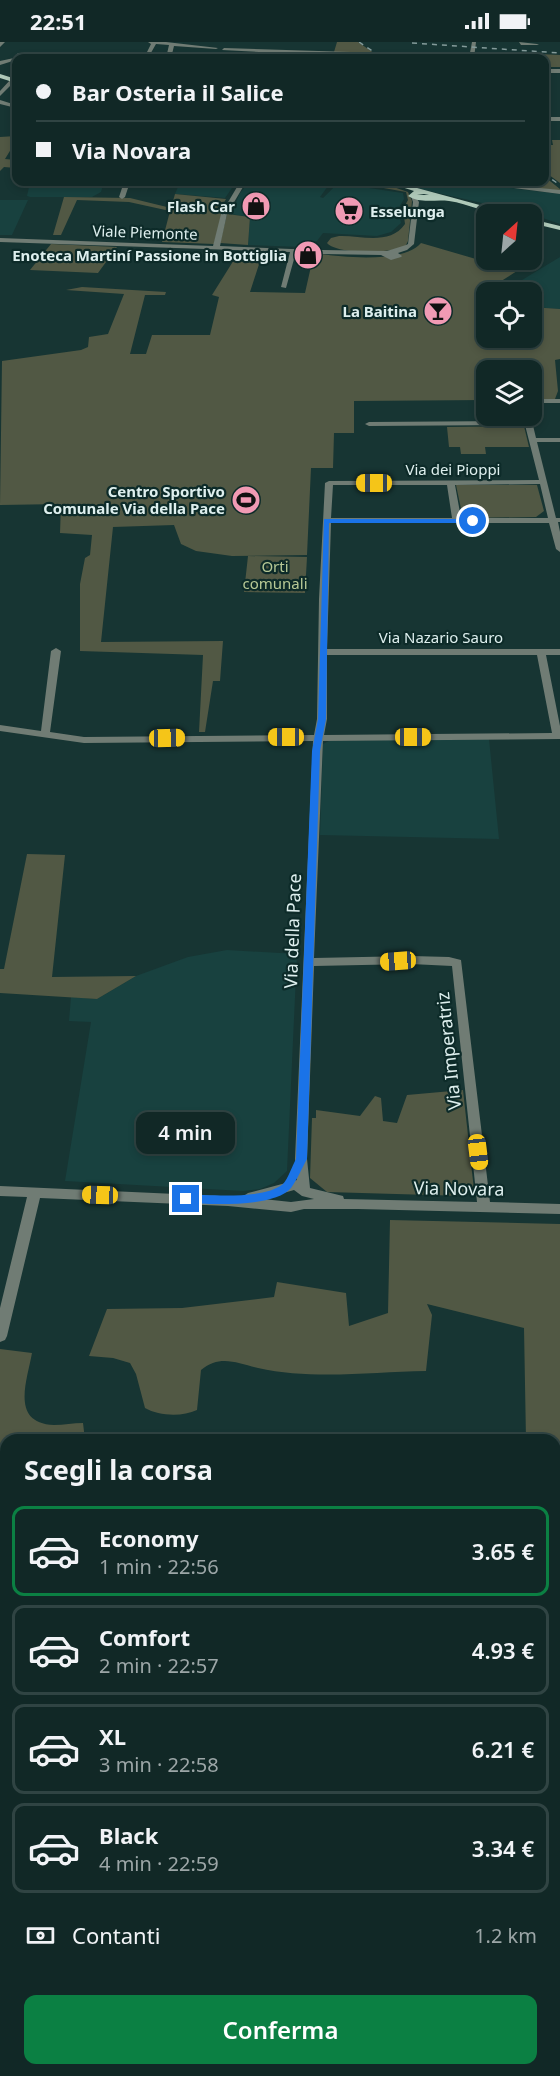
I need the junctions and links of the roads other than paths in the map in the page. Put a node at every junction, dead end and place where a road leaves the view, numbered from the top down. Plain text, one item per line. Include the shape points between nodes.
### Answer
1 (3, 42) edge
2 (332, 42) edge
3 (521, 42) edge
4 (152, 43) edge
5 (0, 45) edge
6 (172, 45) junction
7 (537, 45) dead end
8 (219, 46) edge
9 (330, 53) junction
10 (169, 54) edge
11 (354, 54) edge
12 (12, 82) edge
13 (0, 93) edge
14 (125, 186) edge
15 (241, 186) edge
16 (505, 186) edge
17 (411, 188) edge
18 (560, 192) edge
19 (429, 196) junction
20 (122, 197) dead end
21 (476, 206) edge
22 (542, 223) edge
23 (560, 228) edge
24 (0, 240) edge
25 (216, 248) junction
26 (290, 251) junction
27 (391, 254) junction
28 (284, 287) dead end
29 (542, 401) edge
30 (560, 401) edge
31 (476, 421) edge
32 (369, 424) dead end
33 (531, 426) edge
34 (536, 440) junction
35 (560, 440) edge
36 (546, 481) junction
37 (451, 482) junction
38 (329, 483) joint
39 (326, 520) junction
40 (557, 520) edge
41 (457, 521) junction
42 (560, 549) edge
43 (56, 651) dead end
44 (322, 652) junction
45 (361, 652) junction
46 (541, 652) junction
47 (560, 652) edge
48 (322, 674) junction
49 (0, 728) edge
50 (45, 734) junction
51 (558, 736) edge
52 (318, 738) junction
53 (309, 962) junction
54 (301, 1159) junction
55 (285, 1188) junction
56 (2, 1190) edge
57 (35, 1192) junction
58 (305, 1195) junction
59 (228, 1200) junction
60 (286, 1206) junction
61 (483, 1207) junction
62 (560, 1209) edge
63 (0, 1336) edge

1 - 5 street
2 - 9 street
3 - 7 street
4 - 6 street
6 - 8 street
6 - 10 street
8 - 9 street
9 - 11 street
12 - 13 street
14 - 20 street
15 - 25 street via 224,214
16 - 18 street
17 - 19 main road
17 - 27 street via 416,202 412,243
19 - 21 main road
19 - 27 street via 420,208 417,245
22 - 23 main road
24 - 25 street, Viale Piemonte
25 - 26 street, Viale Piemonte
26 - 27 street, Viale Piemonte via 324,249
26 - 28 street
29 - 30 street
31 - 32 street
33 - 34 street
34 - 35 street
34 - 36 street
36 - 37 street, Via dei Pioppi
36 - 40 street
37 - 38 street, Via dei Pioppi
37 - 41 street
38 - 39 street, Via della Pace
39 - 41 street
39 - 44 street, Via della Pace
40 - 41 street
40 - 42 street
43 - 50 street
44 - 45 street, Via Nazario Sauro
44 - 48 street, Via della Pace
45 - 46 street, Via Nazario Sauro
45 - 48 street via 335,662
46 - 47 street, Via Nazario Sauro
46 - 51 street
48 - 52 street, Via della Pace
49 - 50 street
50 - 52 street via 84,740
51 - 52 street
52 - 53 street, Via della Pace
53 - 54 street, Via della Pace
53 - 61 street, Via Imperatriz via 457,963
54 - 55 street
54 - 58 street, Via della Pace
55 - 58 street, Via Novara via 296,1185
55 - 59 street, Via Novara via 260,1197
55 - 60 street via 280,1200
56 - 57 street, Via Novara
57 - 59 street, Via Novara
57 - 63 street
58 - 60 street, Via Novara via 296,1208
58 - 61 street, Via Novara via 357,1204
59 - 60 street, Via Novara
61 - 62 street, Via Novara

